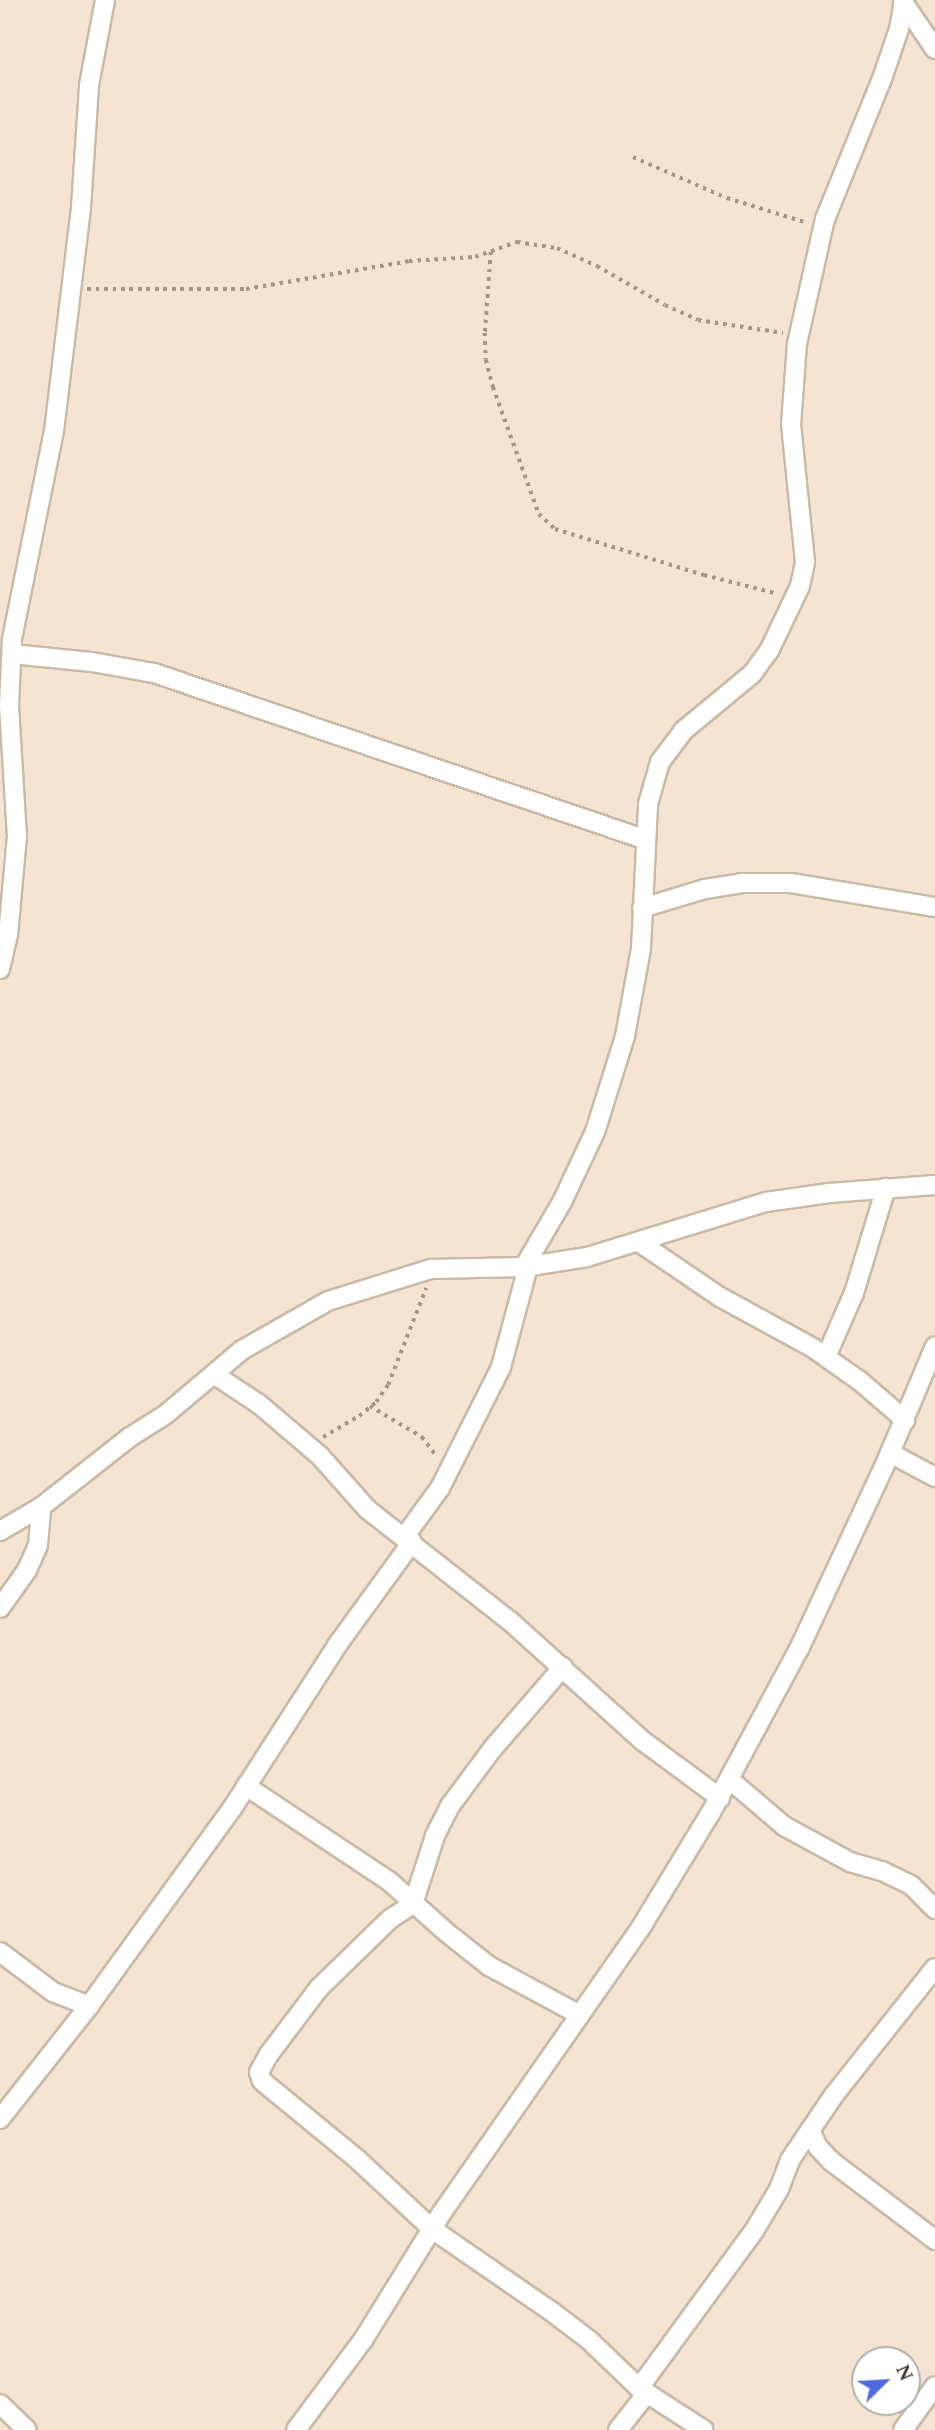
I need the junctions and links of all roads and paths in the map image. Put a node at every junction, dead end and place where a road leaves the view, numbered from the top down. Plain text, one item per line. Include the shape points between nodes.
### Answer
1 (105, 0) edge
2 (904, 1) edge
3 (935, 49) edge
4 (633, 157) dead end
5 (823, 228) junction
6 (491, 252) junction
7 (71, 288) junction
8 (798, 336) junction
9 (794, 598) junction
10 (12, 654) junction
11 (5, 684) edge
12 (644, 839) junction
13 (935, 907) edge
14 (642, 908) junction
15 (0, 969) edge
16 (935, 1185) edge
17 (886, 1188) junction
18 (639, 1242) junction
19 (526, 1267) junction
20 (431, 1269) junction
21 (935, 1346) edge
22 (826, 1357) junction
23 (215, 1375) junction
24 (370, 1406) junction
25 (905, 1420) junction
26 (308, 1446) junction
27 (890, 1453) junction
28 (935, 1477) edge
29 (446, 1478) junction
30 (41, 1507) junction
31 (0, 1531) edge
32 (408, 1539) junction
33 (0, 1608) edge
34 (563, 1667) junction
35 (730, 1779) junction
36 (246, 1786) junction
37 (720, 1797) junction
38 (413, 1904) junction
39 (935, 1909) edge
40 (0, 1952) edge
41 (935, 1968) edge
42 (89, 2006) junction
43 (580, 2015) junction
44 (0, 2119) edge
45 (810, 2130) junction
46 (432, 2229) junction
47 (935, 2240) edge
48 (935, 2386) edge
49 (643, 2391) junction
50 (0, 2404) edge
51 (27, 2430) edge
52 (296, 2430) edge
53 (618, 2430) edge
54 (704, 2430) edge
55 (903, 2430) edge

1 - 7 street via 89,85
2 - 3 street
2 - 5 street via 883,76
4 - 5 path via 727,198
5 - 8 street
6 - 7 path via 246,289
6 - 8 path via 517,242 557,248 698,320
6 - 9 path via 486,360 539,514 555,529
7 - 10 street via 54,430
8 - 9 street via 791,425 805,562
9 - 12 street via 769,651 752,674 683,731 660,762
10 - 11 street
10 - 12 street via 154,673
11 - 15 street via 17,837 8,935
12 - 14 street
13 - 14 street via 791,883 741,883
14 - 19 street via 641,949 625,1036 595,1132
16 - 17 street
17 - 18 street via 766,1202
17 - 22 street via 854,1293
18 - 19 street
18 - 22 street via 720,1297
19 - 20 street
19 - 29 street via 500,1367
20 - 23 street via 370,1286 302,1314 242,1350
20 - 24 path via 404,1350 388,1385
21 - 25 street
22 - 25 street
23 - 26 street
23 - 30 street
24 - 26 path
24 - 29 path via 422,1437
25 - 27 street
26 - 32 street via 367,1509
27 - 28 street
27 - 35 street via 799,1649
29 - 32 street
30 - 31 street
30 - 33 street via 38,1545
32 - 34 street
32 - 36 street
34 - 37 street via 643,1741
34 - 38 street via 492,1748 450,1807 435,1836
35 - 37 street
35 - 39 street via 784,1826 850,1862 911,1885
36 - 38 street via 389,1881
36 - 42 street
37 - 43 street via 643,1924
38 - 43 street via 488,1966
38 - 46 street via 390,1919 319,1989 259,2072 262,2081 357,2159
40 - 42 street via 54,1992
41 - 45 street
42 - 44 street
43 - 46 street
45 - 47 street via 831,2161
45 - 49 street via 754,2231
46 - 49 street via 589,2340
46 - 52 street via 363,2340
48 - 55 street
49 - 53 street
49 - 54 street
50 - 51 street

